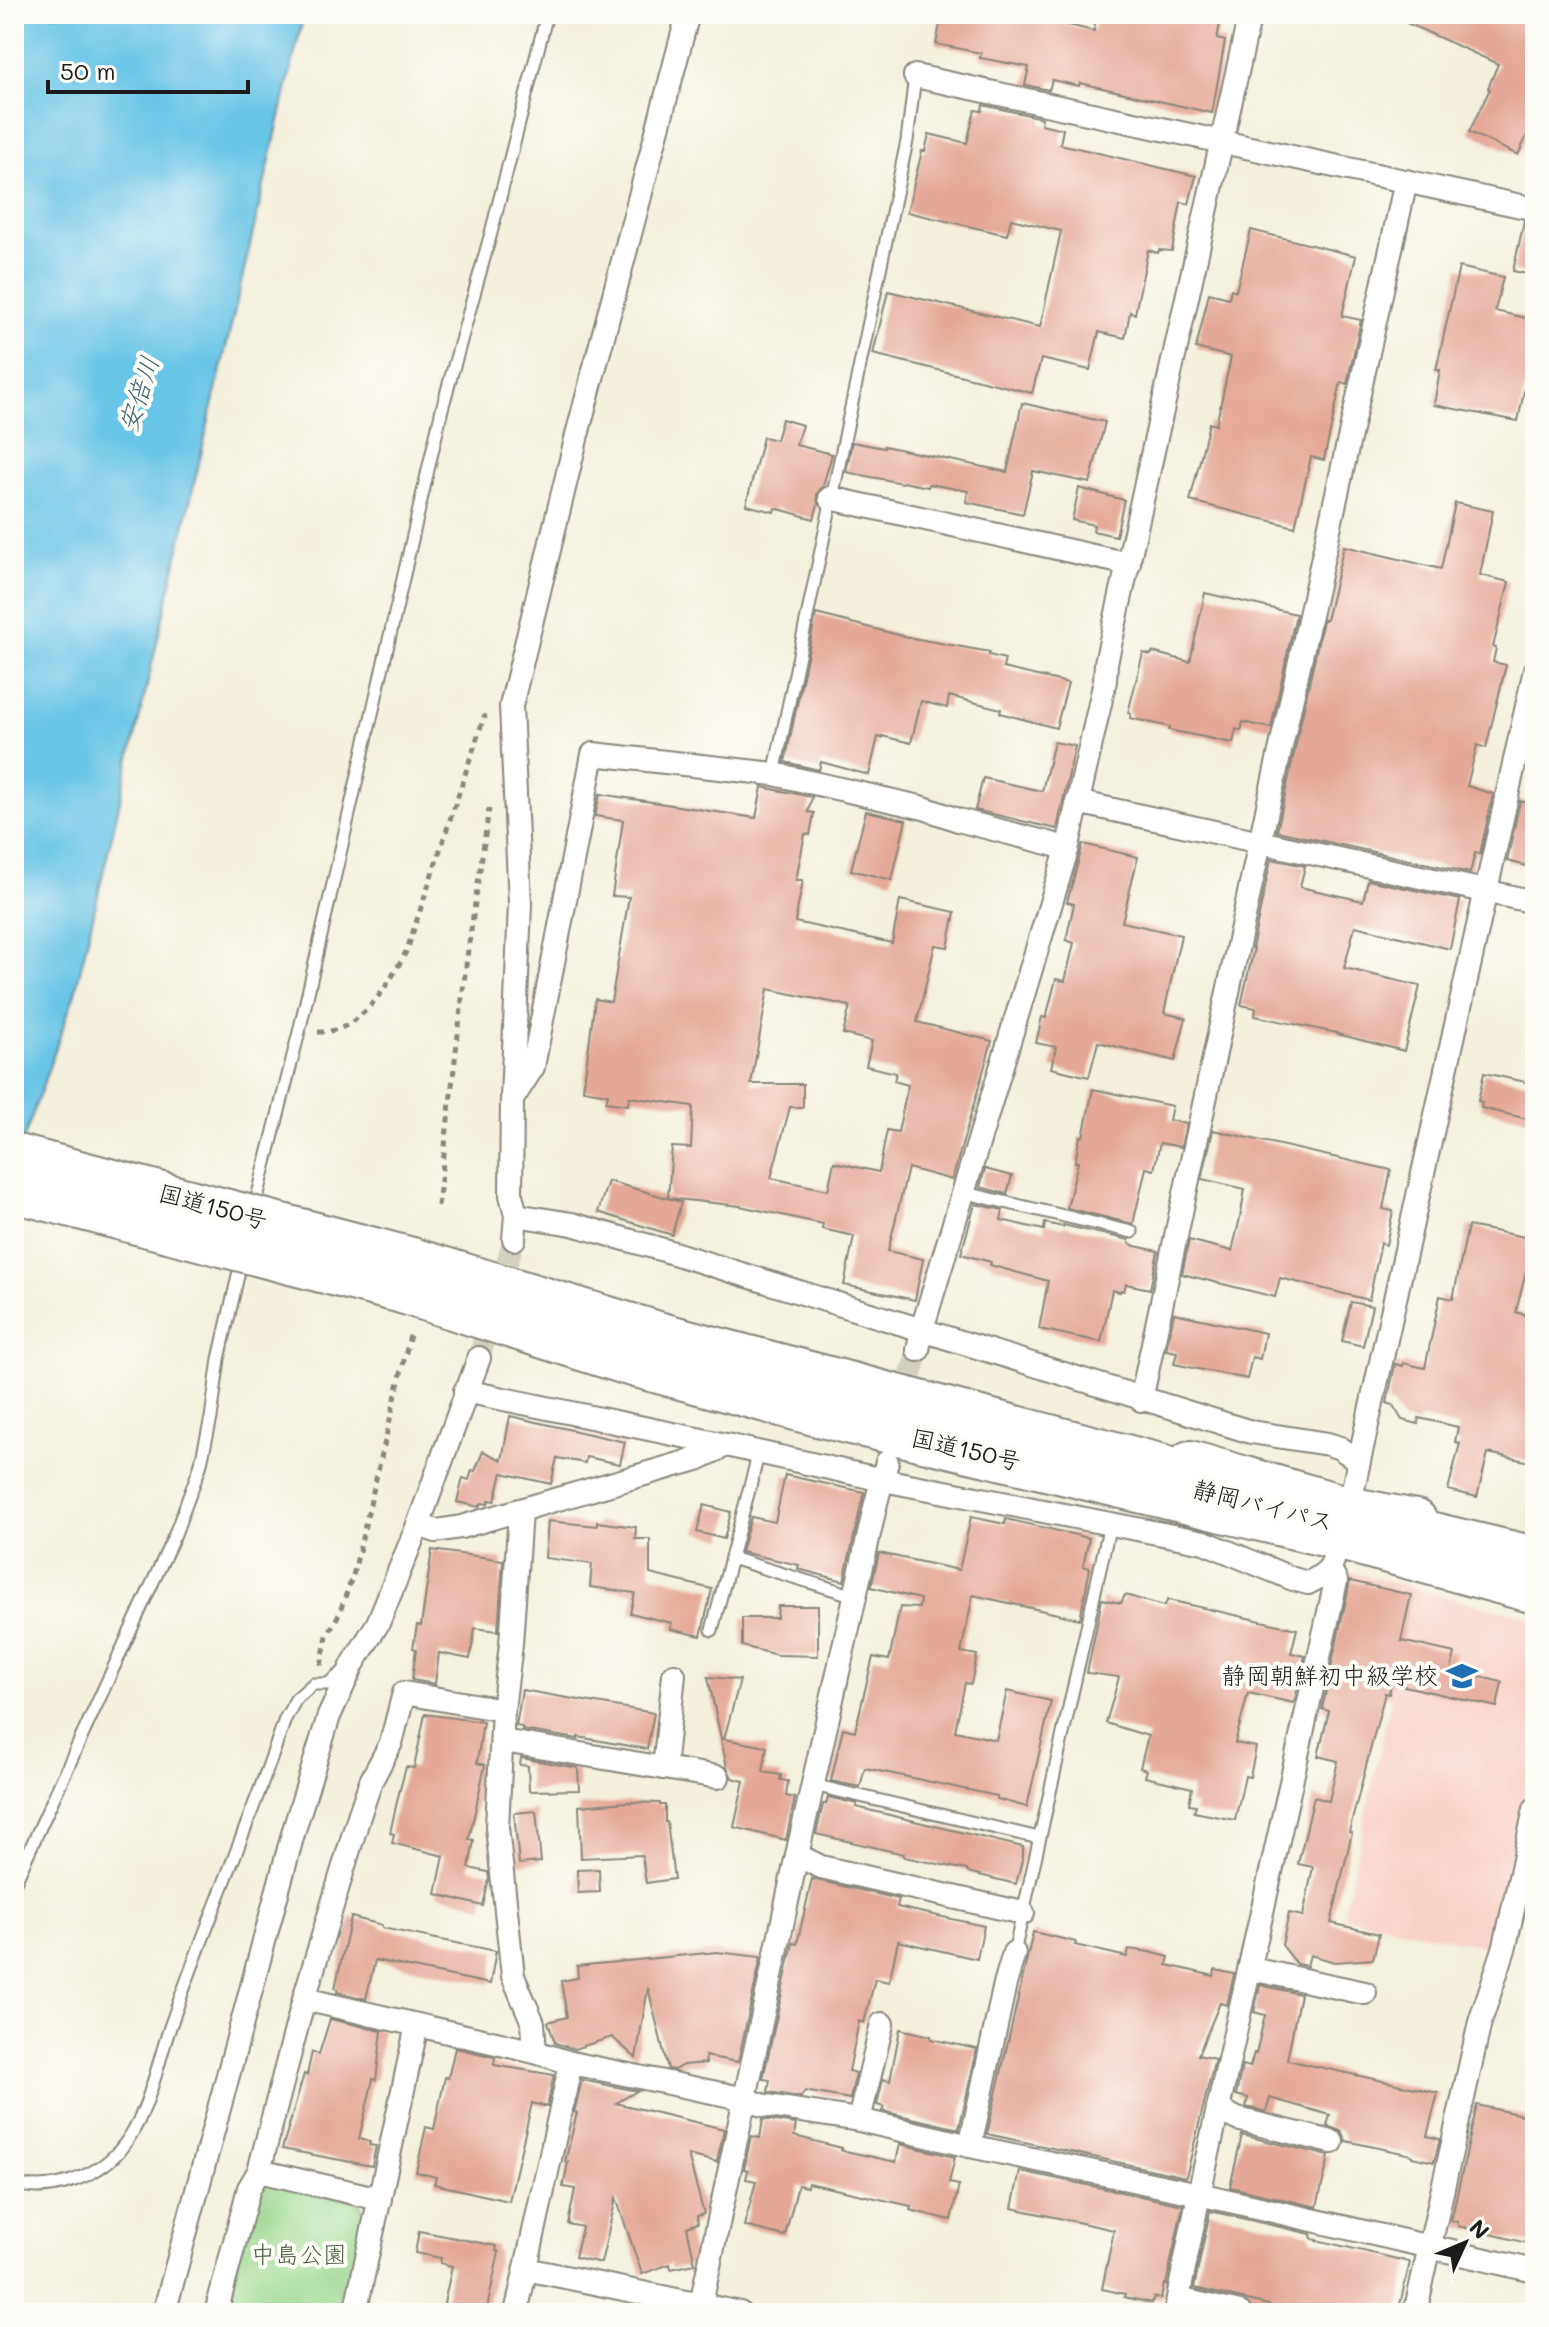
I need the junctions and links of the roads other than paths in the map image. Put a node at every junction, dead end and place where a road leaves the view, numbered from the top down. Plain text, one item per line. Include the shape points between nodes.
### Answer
1 (547, 14) edge
2 (688, 14) edge
3 (1250, 14) edge
4 (915, 76) joint
5 (1222, 142) junction
6 (1406, 181) junction
7 (1535, 209) edge
8 (830, 498) junction
9 (1129, 564) junction
10 (1535, 670) edge
11 (774, 774) junction
12 (1077, 802) junction
13 (1260, 842) junction
14 (1067, 850) junction
15 (1485, 891) junction
16 (1535, 902) edge
17 (512, 1099) junction
18 (14, 1155) edge
19 (14, 1191) edge
20 (962, 1192) junction
21 (516, 1215) junction
22 (1132, 1232) dead end
23 (514, 1239) tunnel mouth
24 (408, 1294) junction
25 (920, 1339) junction
26 (479, 1358) tunnel mouth
27 (465, 1391) junction
28 (1141, 1400) junction
29 (992, 1430) junction
30 (726, 1445) junction
31 (759, 1452) junction
32 (1359, 1461) junction
33 (885, 1471) junction
34 (520, 1512) junction
35 (1110, 1524) junction
36 (418, 1525) junction
37 (1339, 1538) junction
38 (1535, 1546) edge
39 (731, 1558) junction
40 (1535, 1558) edge
41 (1535, 1578) edge
42 (1535, 1592) edge
43 (855, 1596) junction
44 (712, 1630) dead end
45 (353, 1664) junction
46 (674, 1675) dead end
47 (503, 1710) junction
48 (503, 1741) junction
49 (664, 1768) junction
50 (718, 1777) dead end
51 (813, 1785) junction
52 (1535, 1809) edge
53 (1039, 1838) junction
54 (797, 1855) junction
55 (14, 1884) edge
56 (1023, 1913) junction
57 (1014, 1953) joint
58 (1251, 1969) junction
59 (1365, 1993) dead end
60 (304, 1999) junction
61 (882, 2024) dead end
62 (417, 2025) junction
63 (535, 2052) junction
64 (571, 2063) junction
65 (746, 2099) junction
66 (1218, 2109) junction
67 (859, 2120) junction
68 (1332, 2142) dead end
69 (970, 2146) junction
70 (259, 2171) junction
71 (14, 2183) edge
72 (1199, 2194) junction
73 (380, 2199) junction
74 (1430, 2247) junction
75 (526, 2269) junction
76 (1535, 2271) edge
77 (1176, 2306) edge
78 (700, 2309) edge
79 (164, 2313) edge
80 (216, 2313) edge
81 (355, 2313) edge
82 (516, 2313) edge
83 (740, 2313) edge
84 (1240, 2313) edge
85 (1415, 2313) edge

1 - 55 lane via 442,409 240,1265 200,1467 169,1548
2 - 17 street via 511,706 520,904
3 - 5 street
4 - 5 street
4 - 8 lane via 907,141
5 - 6 street
5 - 9 street
6 - 7 street
6 - 13 street
8 - 9 street
8 - 11 lane
9 - 12 street
10 - 15 street
11 - 14 street via 924,808
11 - 17 street via 593,754 533,1067
12 - 13 street
12 - 14 street
13 - 15 street
13 - 28 street
14 - 20 street
15 - 16 street
15 - 32 street
17 - 21 street via 511,1195
18 - 24 highway, 国道150号, bridge
19 - 24 highway, 国道150号, bridge
20 - 22 lane
20 - 25 street
21 - 23 street
21 - 25 street via 585,1228
24 - 29 highway, 国道150号
24 - 37 highway, 国道150号 via 629,1364 818,1415
24 - 37 highway, 国道150号 via 599,1295 740,1332
25 - 28 street
26 - 27 street
27 - 30 street
27 - 36 street
28 - 32 street via 1251,1432 1328,1444
29 - 40 highway, 静岡バイパス
29 - 41 highway, 静岡バイパス
30 - 31 street
30 - 34 street via 697,1459
31 - 33 street
31 - 39 lane
32 - 37 street
33 - 35 street
33 - 43 street
34 - 36 street via 436,1531
34 - 47 street
35 - 37 street via 1204,1542 1308,1583
35 - 53 lane
36 - 45 street via 378,1623
37 - 38 highway, 国道150号
37 - 42 highway, 国道150号
37 - 58 street via 1336,1581
39 - 43 lane
39 - 44 lane
43 - 51 street
45 - 71 lane via 328,1684 313,1684 285,1719 134,2130 100,2168 73,2182
45 - 79 street via 329,1716 294,1830
46 - 49 street
47 - 48 street
47 - 60 street via 404,1693 391,1743 360,1813
48 - 49 street
48 - 63 street via 497,1827 503,1886 513,1976 533,2023
49 - 50 street
51 - 53 lane
51 - 54 street
52 - 74 street
53 - 56 lane
54 - 56 street via 821,1867
54 - 65 street
56 - 57 lane
57 - 69 street
58 - 59 street
58 - 66 street
60 - 62 street
60 - 70 street
61 - 67 street
62 - 63 street
62 - 73 street
63 - 64 street
64 - 65 street
64 - 75 street
65 - 67 street
65 - 78 street
66 - 68 street via 1237,2119
66 - 72 street
67 - 69 street
69 - 72 street
70 - 73 street
70 - 80 street via 249,2188
72 - 74 street
72 - 77 street
73 - 81 street
74 - 76 street
74 - 85 street
75 - 78 street
75 - 82 street
77 - 84 street
78 - 83 street

